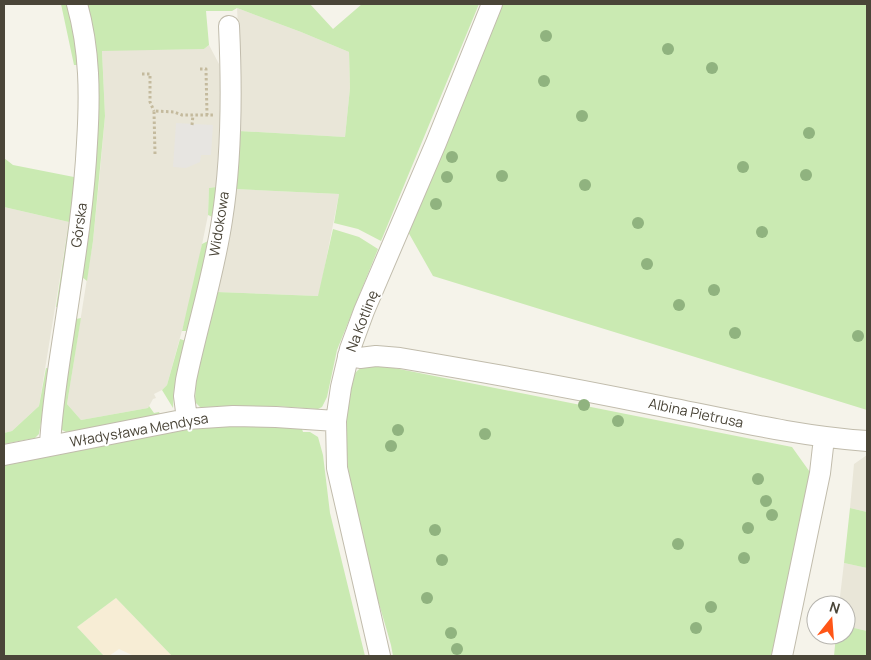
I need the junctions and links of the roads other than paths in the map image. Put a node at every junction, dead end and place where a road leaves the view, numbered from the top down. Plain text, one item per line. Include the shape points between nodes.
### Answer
1 (77, 4) edge
2 (492, 4) edge
3 (229, 26) dead end
4 (348, 356) junction
5 (187, 419) junction
6 (336, 421) junction
7 (824, 438) junction
8 (867, 441) edge
9 (50, 446) junction
10 (4, 455) edge
11 (380, 656) edge
12 (782, 656) edge

1 - 9 street, Górska via 89,78 87,142
2 - 4 street, Na Kotlinę
3 - 5 street, Widokowa via 230,111 224,212 186,380
4 - 6 street, Na Kotlinę
4 - 7 street, Albina Pietrusa via 416,361
5 - 6 street, Władysława Mendysa via 233,416
5 - 9 street, Władysława Mendysa
6 - 11 street, Na Kotlinę via 339,482
7 - 8 street, Albina Pietrusa
7 - 12 street via 820,473
9 - 10 street, Władysława Mendysa

